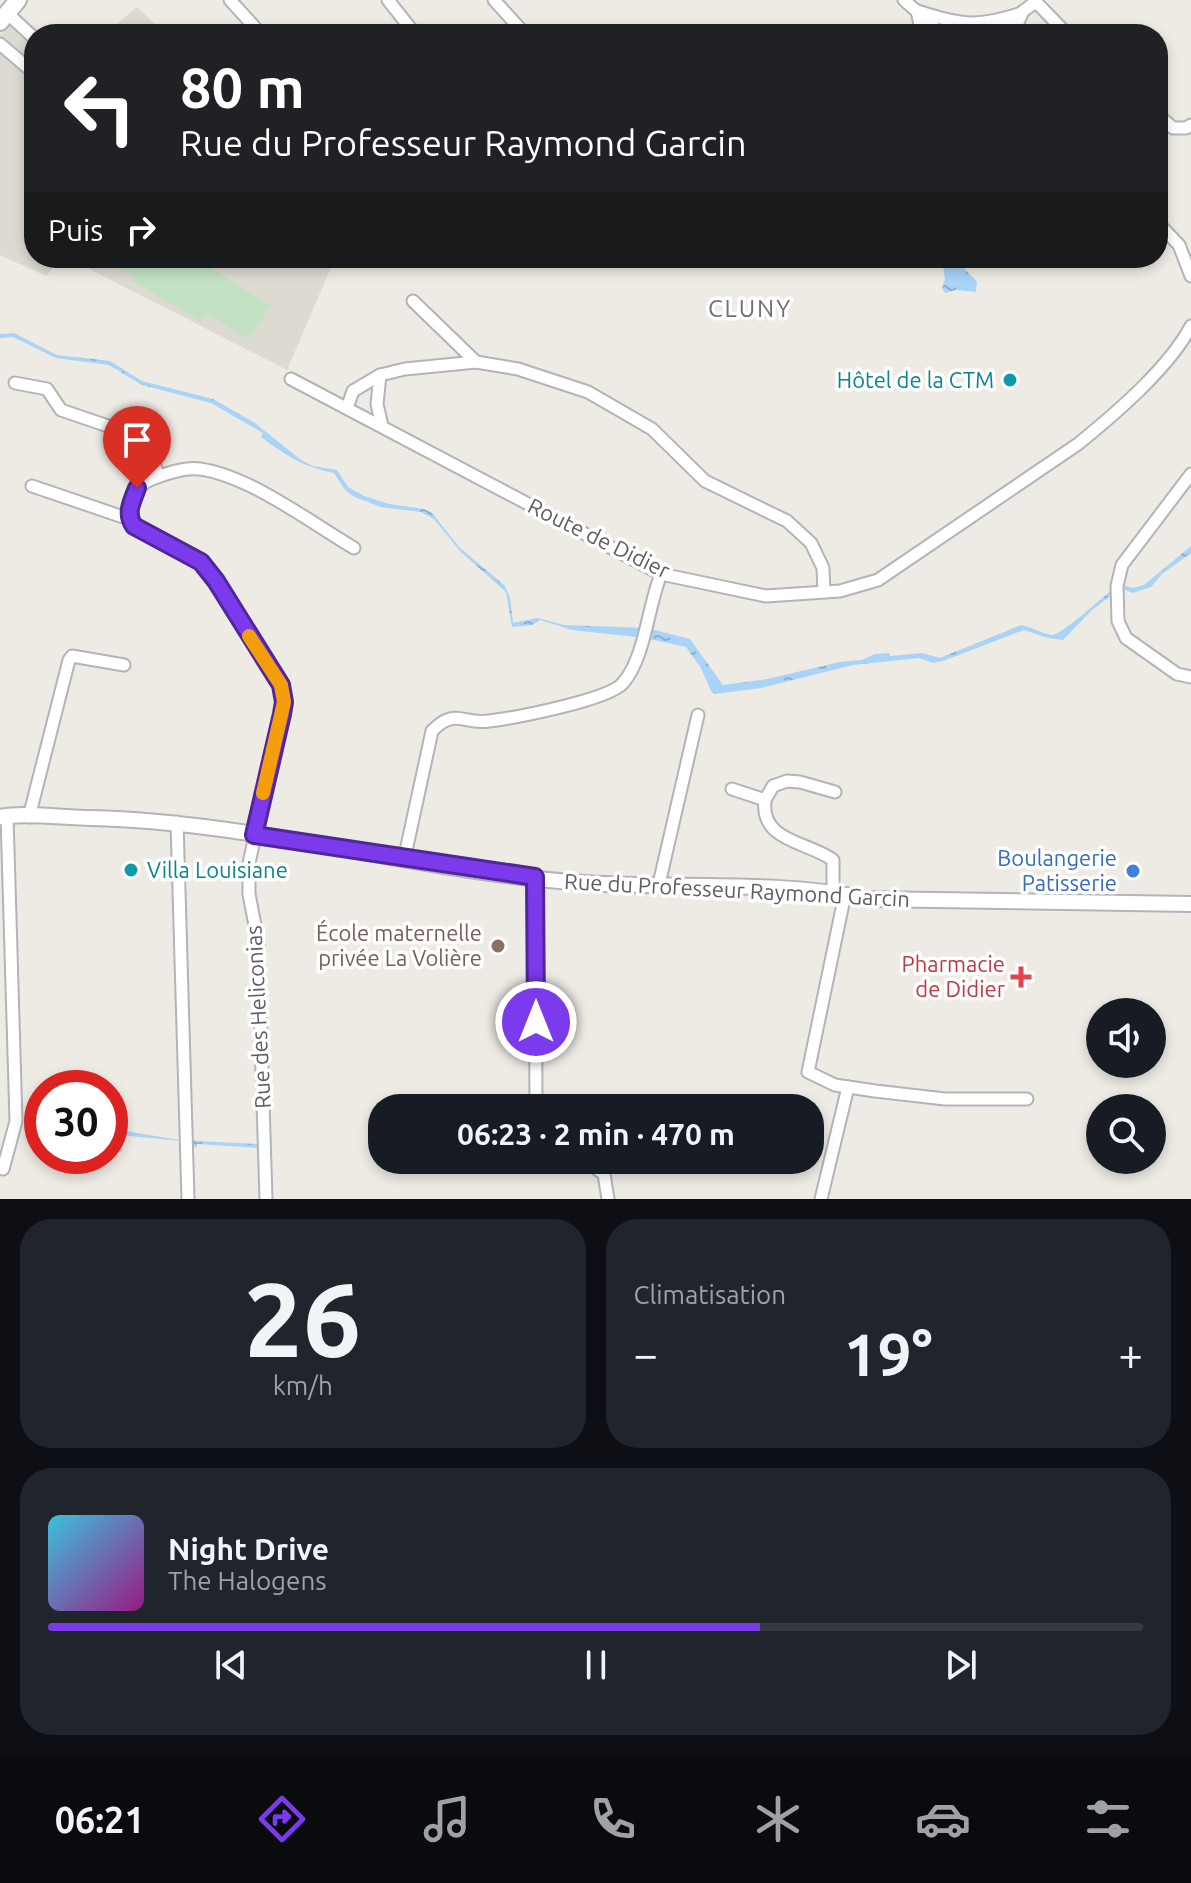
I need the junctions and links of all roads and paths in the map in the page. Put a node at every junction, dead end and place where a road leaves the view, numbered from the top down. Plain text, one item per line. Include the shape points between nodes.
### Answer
1 (230, 0) edge
2 (388, 0) edge
3 (494, 0) edge
4 (904, 0) edge
5 (1034, 2) edge
6 (917, 11) junction
7 (8, 12) edge
8 (1022, 13) junction
9 (252, 24) edge
10 (407, 24) edge
11 (516, 24) edge
12 (920, 24) edge
13 (931, 24) edge
14 (958, 24) edge
15 (982, 24) edge
16 (1007, 24) edge
17 (1017, 24) edge
18 (1057, 24) edge
19 (24, 28) edge
20 (0, 44) edge
21 (24, 64) edge
22 (1168, 124) edge
23 (1191, 125) edge
24 (1168, 233) edge
25 (1191, 276) edge
26 (413, 301) dead end
27 (1191, 326) edge
28 (476, 362) junction
29 (380, 375) junction
30 (291, 379) dead end
31 (15, 383) dead end
32 (347, 408) junction
33 (382, 426) junction
34 (1191, 474) edge
35 (159, 476) junction
36 (32, 486) dead end
37 (129, 519) junction
38 (354, 548) dead end
39 (661, 574) junction
40 (824, 592) junction
41 (124, 665) dead end
42 (1191, 677) edge
43 (698, 715) dead end
44 (732, 789) dead end
45 (835, 792) dead end
46 (765, 800) junction
47 (4, 816) edge
48 (29, 817) junction
49 (177, 822) junction
50 (254, 835) junction
51 (404, 860) junction
52 (535, 877) junction
53 (659, 884) junction
54 (839, 894) junction
55 (1191, 904) edge
56 (848, 1087) junction
57 (536, 1094) edge
58 (1027, 1099) dead end
59 (3, 1169) dead end
60 (604, 1174) edge
61 (188, 1199) edge
62 (266, 1199) edge
63 (608, 1199) edge
64 (821, 1199) edge

1 - 9 street
2 - 10 street
3 - 11 street
4 - 6 street
5 - 8 street
5 - 18 street
6 - 12 street
6 - 13 street
6 - 14 street
7 - 19 street
8 - 15 street
8 - 16 street
8 - 17 street
20 - 21 street
22 - 23 street via 1173,128
24 - 25 street via 1179,245
26 - 28 street
27 - 40 street, Route de Didier via 1178,350 1078,444 878,580
28 - 29 street
28 - 40 street via 518,369 588,392 652,429 705,481 787,521 811,543 823,568
29 - 32 street via 353,391
29 - 33 street via 377,404
30 - 32 street, Route de Didier
31 - 35 street via 47,389 61,410 143,438
32 - 33 street, Route de Didier
33 - 39 street, Route de Didier
34 - 42 street via 1122,565 1117,586 1118,621 1126,638 1177,674
35 - 37 street via 137,488
35 - 38 street via 198,469 236,478
36 - 37 street, Rue des Heliconias
37 - 50 street, Rue des Heliconias via 143,533 201,562 281,685 282,714
39 - 40 street, Route de Didier via 766,596
39 - 51 street via 640,647 622,686 603,696 485,722 442,720 432,731
41 - 48 street via 72,656 69,660
43 - 53 street
44 - 46 street
45 - 46 street via 787,781 773,786
46 - 54 street via 767,824 776,832 833,860
47 - 48 street, Rue du Professeur Raymond Garcin
47 - 59 street via 16,1121
48 - 49 street, Rue du Professeur Raymond Garcin
49 - 50 street, Rue du Professeur Raymond Garcin
49 - 61 street
50 - 51 street, Rue du Professeur Raymond Garcin
50 - 62 street, Rue des Heliconias via 249,894 258,941
51 - 52 street, Rue du Professeur Raymond Garcin
52 - 53 street, Rue du Professeur Raymond Garcin
52 - 57 street
53 - 54 street, Rue du Professeur Raymond Garcin
54 - 55 street, Rue du Professeur Raymond Garcin via 869,899
54 - 56 street via 808,1072
56 - 58 street via 945,1099
56 - 64 street
60 - 63 street

